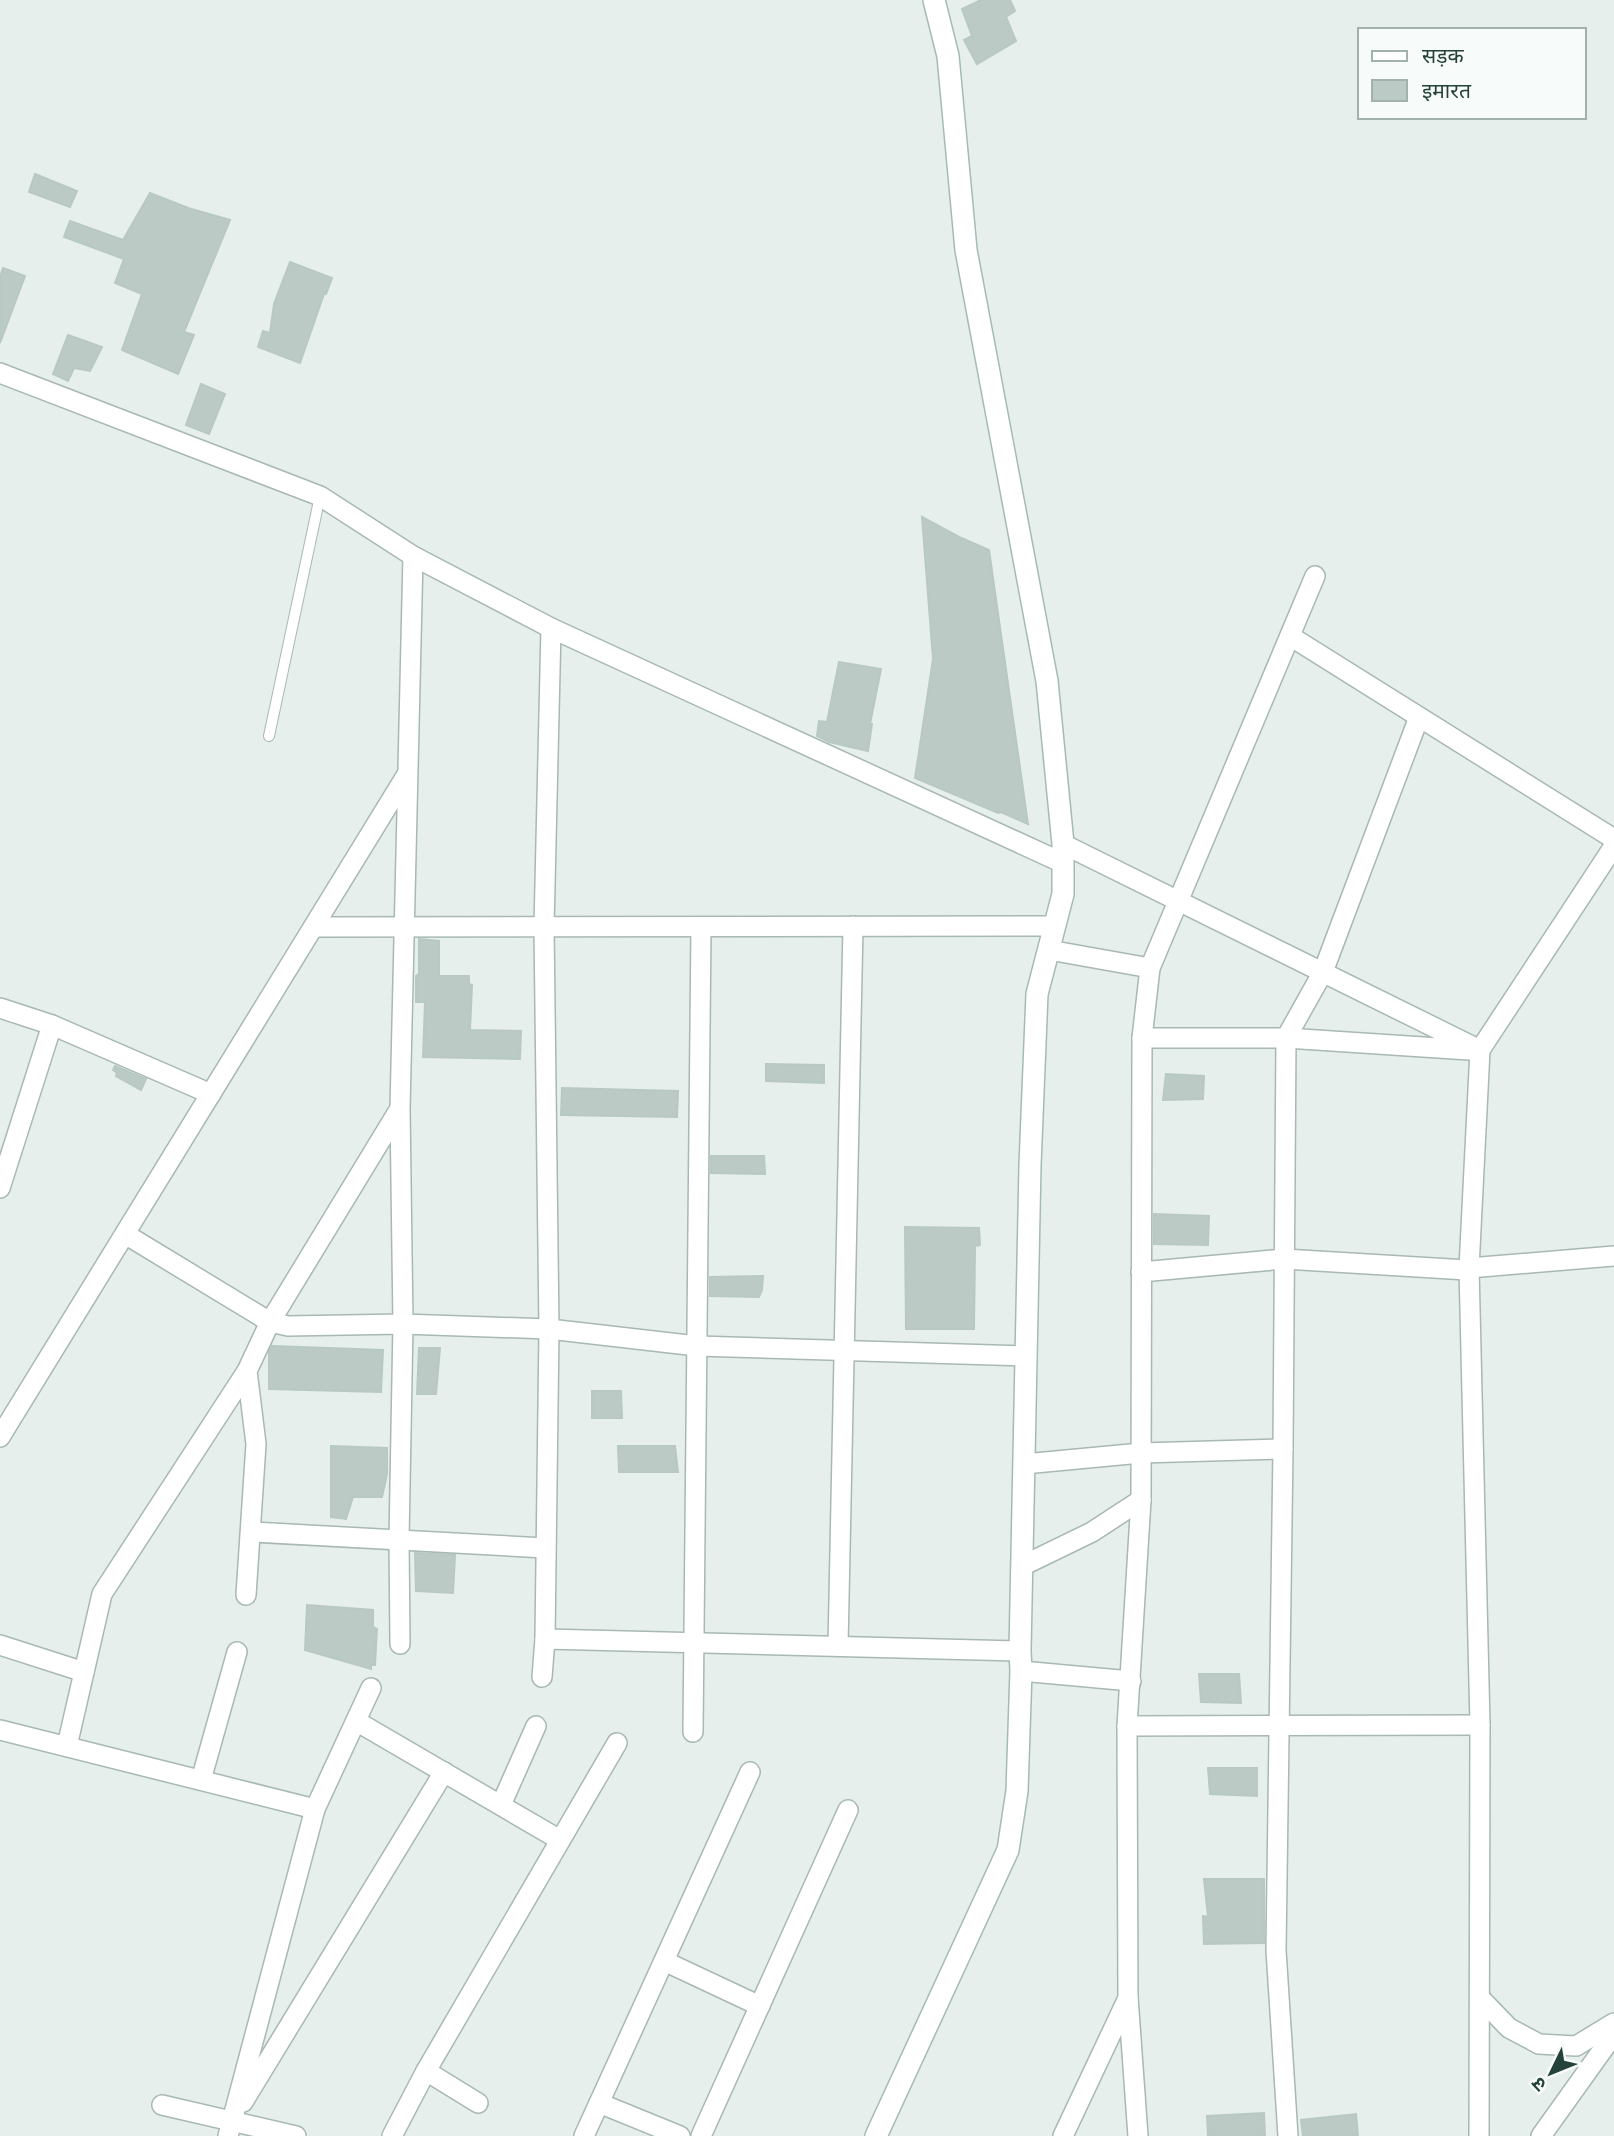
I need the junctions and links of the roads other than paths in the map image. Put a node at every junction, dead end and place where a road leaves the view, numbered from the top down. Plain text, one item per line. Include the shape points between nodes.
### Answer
1 (934, 0) edge
2 (0, 373) edge
3 (320, 496) junction
4 (413, 556) junction
5 (1315, 576) dead end
6 (551, 628) junction
7 (1290, 636) junction
8 (1419, 717) junction
9 (269, 736) dead end
10 (407, 775) junction
11 (1614, 839) edge
12 (1614, 846) edge
13 (1063, 853) junction
14 (1178, 901) junction
15 (853, 926) junction
16 (1055, 926) junction
17 (314, 927) junction
18 (404, 927) junction
19 (544, 927) junction
20 (701, 927) junction
21 (1049, 950) junction
22 (1150, 968) junction
23 (1323, 972) junction
24 (0, 1008) edge
25 (52, 1025) junction
26 (1142, 1038) junction
27 (1286, 1038) junction
28 (1480, 1050) junction
29 (211, 1094) junction
30 (400, 1109) junction
31 (0, 1188) edge
32 (125, 1234) junction
33 (1614, 1256) edge
34 (1284, 1259) junction
35 (1469, 1268) junction
36 (1141, 1272) junction
37 (270, 1322) junction
38 (402, 1324) junction
39 (549, 1329) junction
40 (697, 1346) junction
41 (844, 1351) junction
42 (1026, 1356) junction
43 (247, 1371) junction
44 (0, 1437) edge
45 (1283, 1449) junction
46 (1141, 1453) junction
47 (1024, 1464) junction
48 (1141, 1500) junction
49 (252, 1532) junction
50 (399, 1539) junction
51 (545, 1548) junction
52 (1022, 1566) junction
53 (246, 1595) dead end
54 (545, 1639) junction
55 (694, 1642) junction
56 (400, 1644) dead end
57 (0, 1645) edge
58 (838, 1646) junction
59 (237, 1651) dead end
60 (1021, 1661) junction
61 (84, 1672) junction
62 (542, 1677) dead end
63 (1131, 1681) junction
64 (371, 1688) dead end
65 (356, 1721) junction
66 (536, 1726) dead end
67 (1127, 1726) junction
68 (1278, 1726) junction
69 (1480, 1726) junction
70 (0, 1730) edge
71 (693, 1732) dead end
72 (617, 1743) dead end
73 (66, 1746) junction
74 (444, 1772) junction
75 (750, 1772) dead end
76 (201, 1780) junction
77 (501, 1805) junction
78 (315, 1809) junction
79 (848, 1810) dead end
80 (560, 1840) junction
81 (664, 1961) junction
82 (1128, 1997) junction
83 (1479, 1998) junction
84 (760, 2006) junction
85 (1614, 2023) edge
86 (1614, 2034) edge
87 (426, 2071) junction
88 (478, 2103) dead end
89 (599, 2103) junction
90 (162, 2105) dead end
91 (229, 2129) edge
92 (296, 2136) edge
93 (392, 2136) edge
94 (584, 2136) edge
95 (680, 2136) edge
96 (701, 2136) edge
97 (876, 2136) edge
98 (1063, 2136) edge
99 (1138, 2136) edge
100 (1288, 2136) edge
101 (1479, 2136) edge
102 (1541, 2136) edge

1 - 13 street via 948,56 966,250 1047,681
2 - 3 street
3 - 4 street
3 - 9 lane
4 - 6 street
4 - 10 street
5 - 7 street
6 - 13 street
6 - 19 street
7 - 8 street
7 - 14 street
8 - 11 street
8 - 23 street
10 - 17 street
10 - 18 street
12 - 28 street
13 - 14 street
13 - 16 street via 1063,894
14 - 22 street
14 - 23 street
15 - 16 street
15 - 20 street
15 - 41 street
16 - 21 street
17 - 18 street
17 - 29 street
18 - 19 street
18 - 30 street
19 - 20 street
19 - 39 street
20 - 40 street
21 - 22 street
21 - 42 street via 1038,994
22 - 26 street
23 - 27 street
23 - 28 street
24 - 25 street
25 - 29 street
25 - 31 street
26 - 27 street
26 - 36 street
27 - 28 street
27 - 34 street
28 - 35 street
29 - 32 street
30 - 37 street
30 - 38 street
32 - 37 street
32 - 44 street
33 - 35 street
34 - 35 street
34 - 36 street
34 - 45 street
35 - 69 street
36 - 46 street
37 - 38 street via 288,1326
37 - 43 street
38 - 39 street
38 - 50 street
39 - 40 street
39 - 51 street
40 - 41 street
40 - 55 street
41 - 42 street
41 - 58 street
42 - 47 street
43 - 49 street via 256,1444
43 - 61 street via 102,1594
45 - 46 street
45 - 68 street
46 - 47 street
46 - 48 street
47 - 52 street
48 - 52 street via 1092,1532
48 - 63 street
49 - 50 street
49 - 53 street
50 - 51 street
50 - 56 street
51 - 54 street
52 - 60 street
54 - 55 street
54 - 62 street
55 - 58 street
55 - 71 street
57 - 61 street
58 - 60 street
59 - 76 street
60 - 63 street
60 - 97 street via 1017,1791 1008,1850
61 - 73 street
63 - 67 street
64 - 65 street
65 - 74 street
65 - 78 street
66 - 77 street
67 - 68 street
67 - 82 street
68 - 69 street
68 - 100 street via 1276,1950
69 - 83 street
70 - 73 street
72 - 80 street
73 - 76 street
74 - 77 street
74 - 91 street
75 - 81 street
76 - 78 street
77 - 80 street
78 - 91 street
79 - 84 street
80 - 87 street
81 - 84 street
81 - 89 street
82 - 98 street
82 - 99 street
83 - 85 street via 1509,2028 1539,2044 1576,2046
83 - 101 street
84 - 96 street
86 - 102 street
87 - 88 street
87 - 93 street
89 - 94 street
89 - 95 street
90 - 91 street
91 - 92 street

